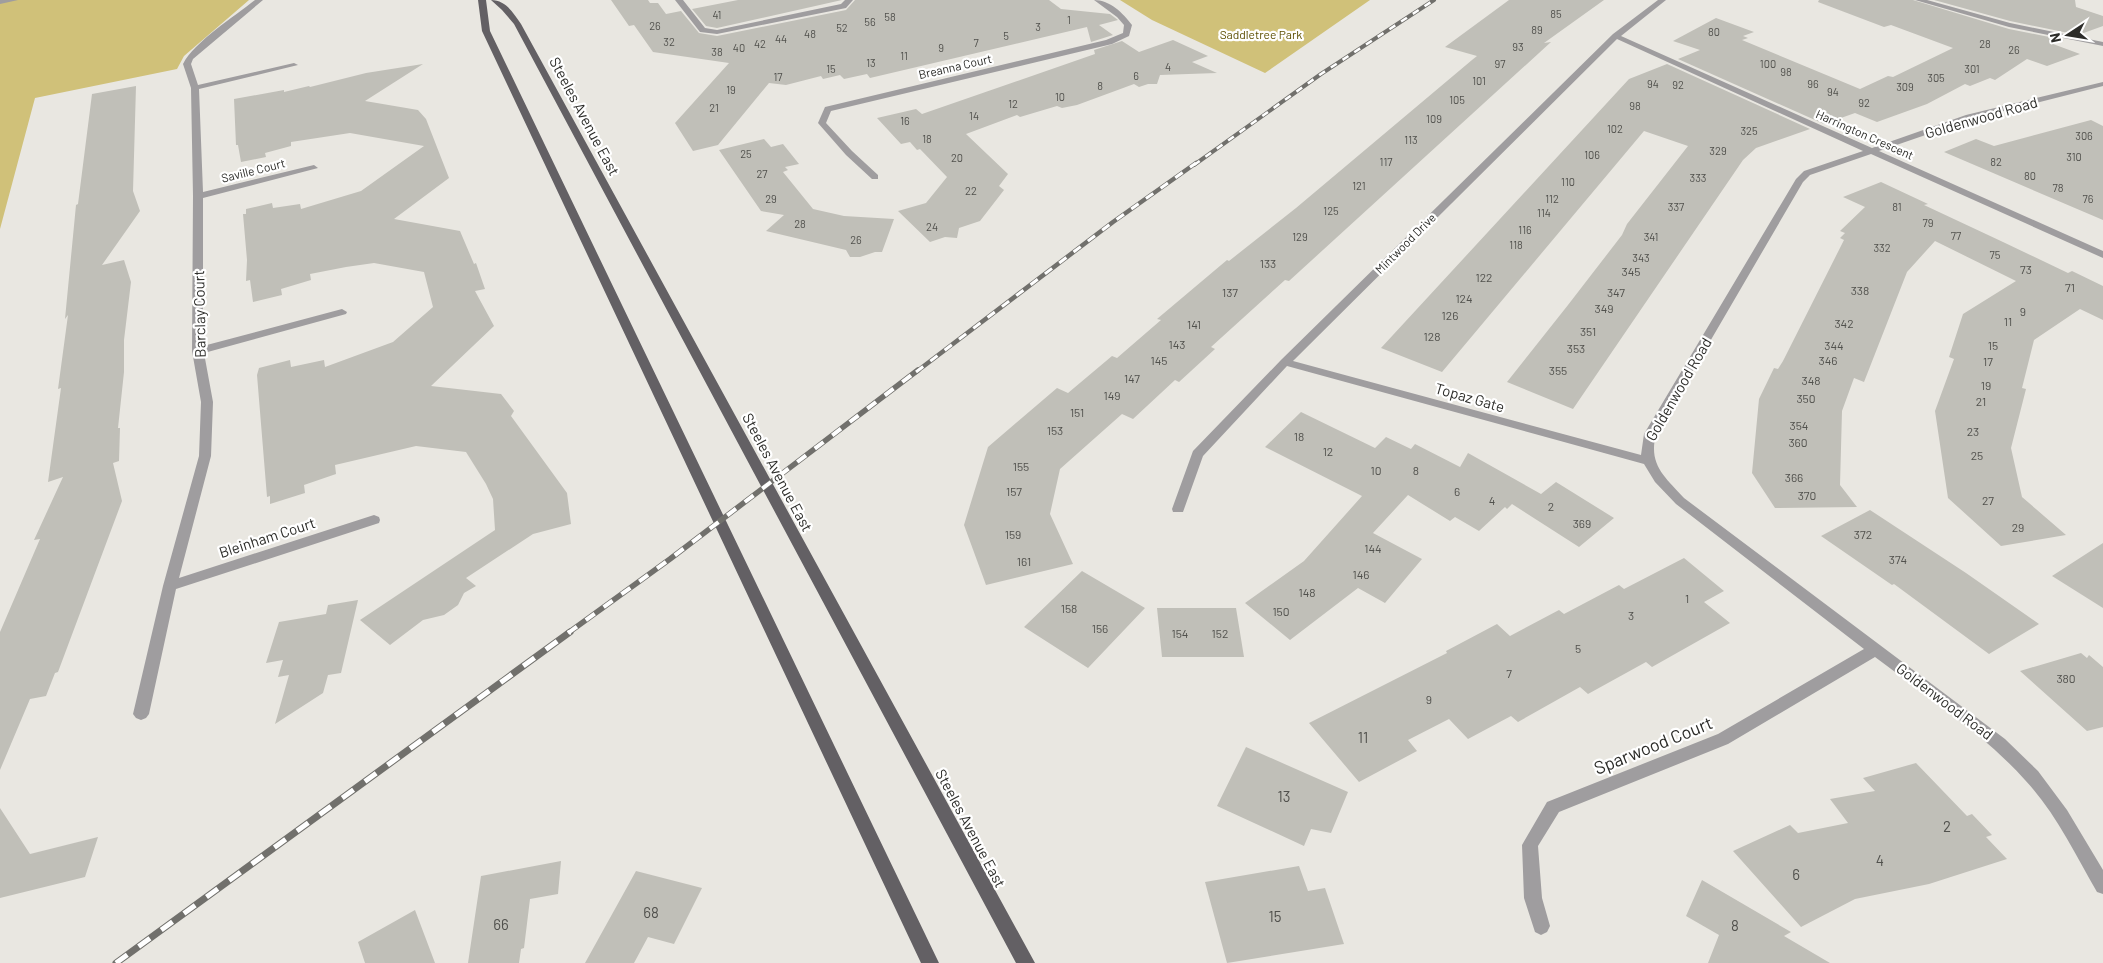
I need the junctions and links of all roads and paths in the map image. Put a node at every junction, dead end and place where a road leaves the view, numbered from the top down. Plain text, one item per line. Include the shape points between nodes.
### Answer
1 (14, 0) edge
2 (259, 0) edge
3 (482, 0) edge
4 (495, 0) edge
5 (679, 0) edge
6 (849, 0) edge
7 (1098, 0) edge
8 (1662, 0) edge
9 (1919, 0) edge
10 (0, 2) edge
11 (1616, 36) junction
12 (2103, 44) edge
13 (294, 65) dead end
14 (2103, 84) edge
15 (195, 88) junction
16 (1871, 150) junction
17 (314, 168) dead end
18 (875, 177) dead end
19 (198, 196) junction
20 (2103, 255) edge
21 (342, 312) dead end
22 (198, 351) junction
23 (1285, 362) junction
24 (1647, 461) junction
25 (1178, 509) dead end
26 (374, 520) dead end
27 (170, 586) junction
28 (1876, 650) junction
29 (141, 714) dead end
30 (2103, 886) edge
31 (1541, 926) dead end
32 (930, 963) edge
33 (1026, 963) edge

1 - 10 street
2 - 15 street, Barclay Court via 190,58 187,64
3 - 32 main road via 486,31
4 - 33 main road, Steeles Avenue East via 517,24
5 - 6 street via 703,30 717,32 842,6
7 - 18 street, Breanna Court via 1120,14 1128,25 1126,34 1110,42 828,109 822,123
8 - 11 street, Mintwood Drive
9 - 12 street via 2009,25
11 - 16 street, Harrington Crescent
11 - 23 street, Mintwood Drive
13 - 15 street
14 - 16 street, Goldenwood Road via 1969,117
15 - 19 street, Barclay Court
16 - 20 street, Harrington Crescent
16 - 24 street, Goldenwood Road via 1813,170 1799,181 1650,434 1645,445
17 - 19 street, Saville Court
19 - 22 street, Barclay Court
21 - 22 street
22 - 27 street, Barclay Court via 207,402 205,456
23 - 24 street, Topaz Gate
23 - 25 street, Mintwood Drive via 1197,454
24 - 28 street, Goldenwood Road via 1680,501
26 - 27 street, Bleinham Court
27 - 29 street, Barclay Court
28 - 30 street, Goldenwood Road via 2000,744 2032,776 2061,815
28 - 31 street, Sparwood Court via 1723,739 1553,807 1530,845 1532,898

